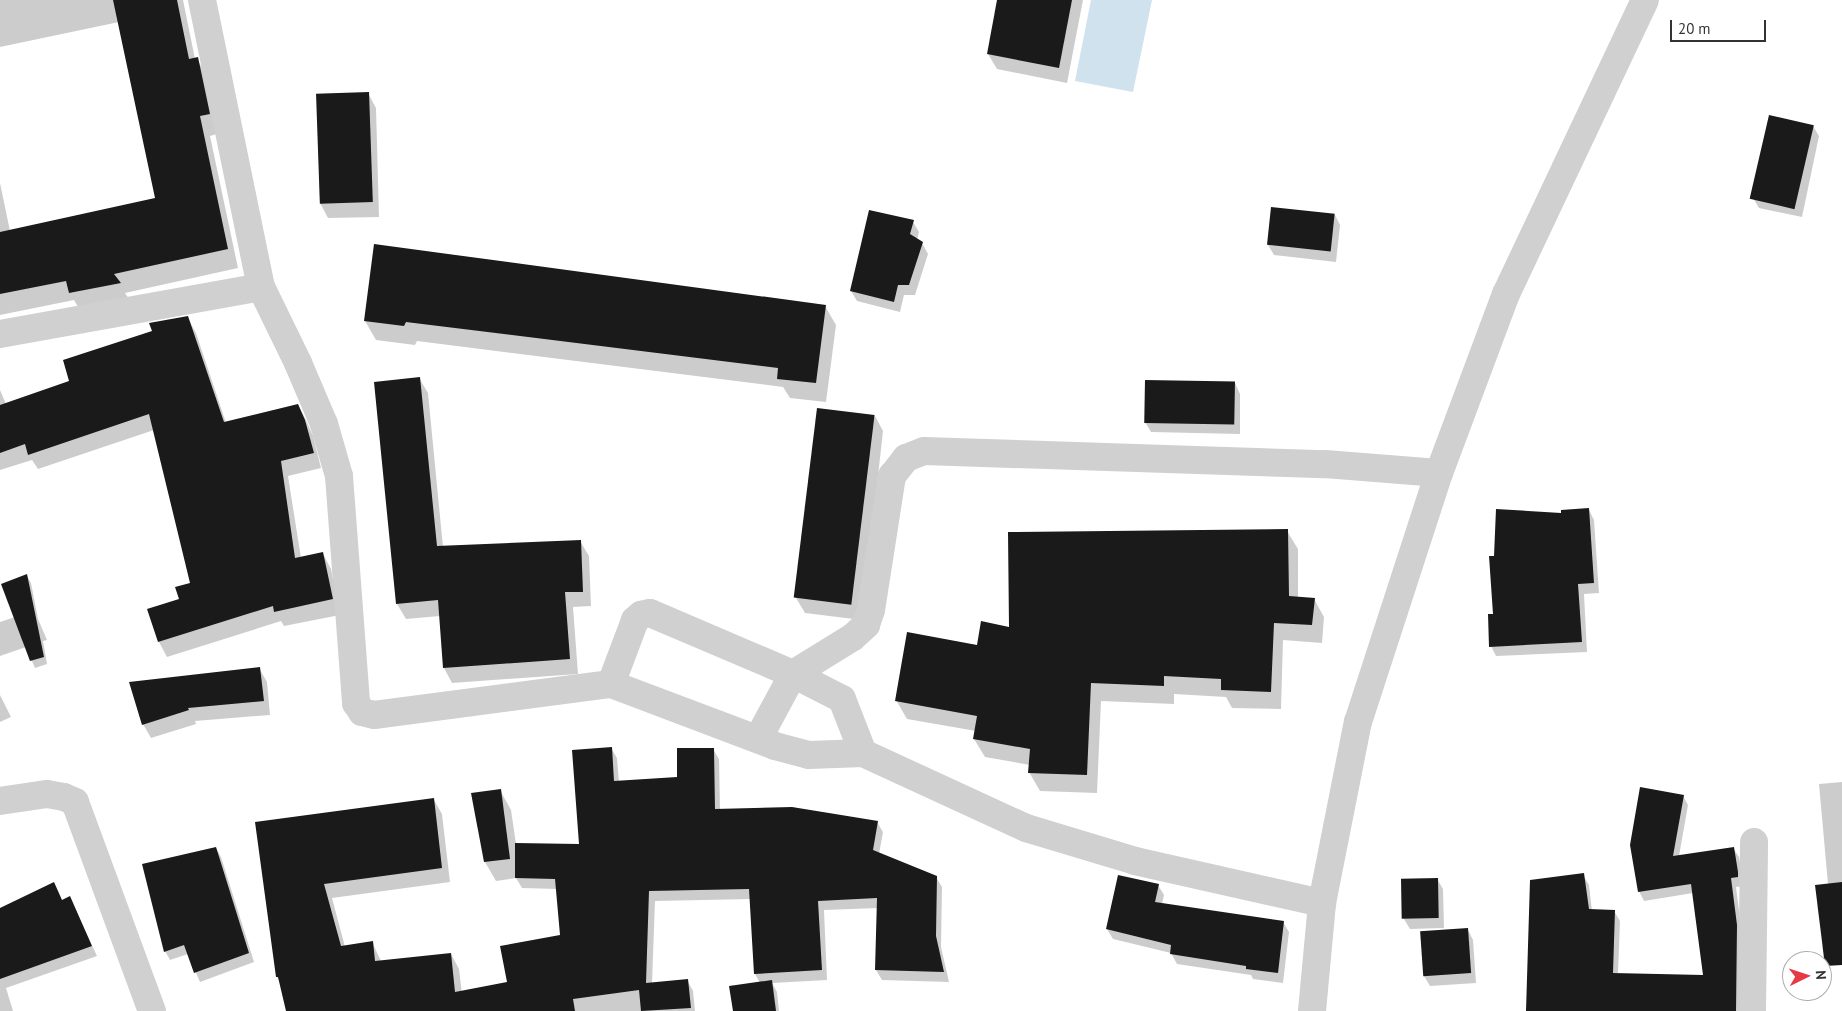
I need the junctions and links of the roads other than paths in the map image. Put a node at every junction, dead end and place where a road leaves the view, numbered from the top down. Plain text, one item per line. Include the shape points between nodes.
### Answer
1 (202, 0) edge
2 (1645, 0) edge
3 (261, 287) junction
4 (0, 334) edge
5 (1439, 473) junction
6 (794, 674) junction
7 (611, 684) junction
8 (758, 739) junction
9 (863, 753) junction
10 (0, 801) edge
11 (1754, 842) dead end
12 (1322, 903) junction
13 (152, 1011) edge
14 (1312, 1011) edge
15 (1752, 1011) edge

1 - 3 street
2 - 5 street via 1506,294
3 - 4 street
3 - 7 street via 324,424 339,476 356,703 362,712 374,715
5 - 6 street via 1325,464 924,451 906,458 892,476 866,625 853,637
5 - 12 street via 1358,722
6 - 7 street via 650,613 635,620
6 - 8 street
6 - 9 street via 842,699
7 - 8 street
8 - 9 street via 809,755
9 - 12 street via 1026,828 1135,861
10 - 13 street via 47,794 64,796 75,802
11 - 15 street
12 - 14 street

